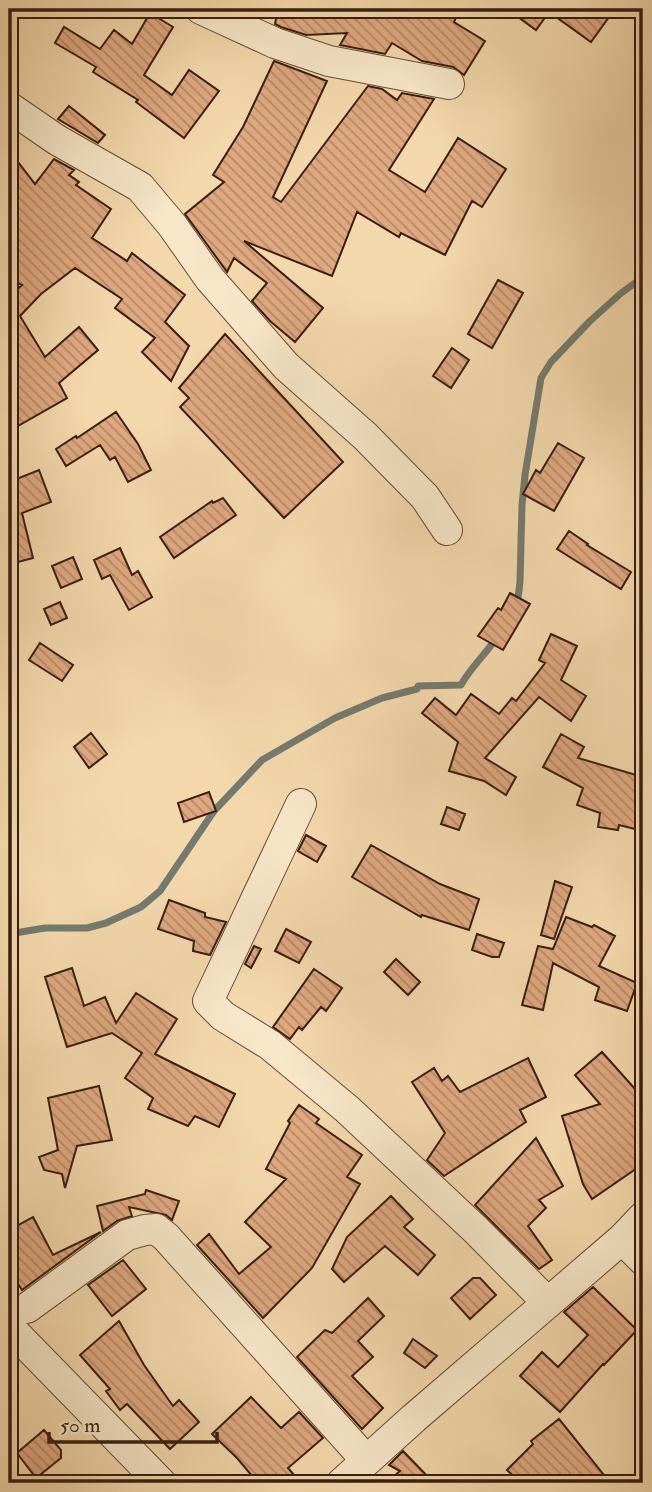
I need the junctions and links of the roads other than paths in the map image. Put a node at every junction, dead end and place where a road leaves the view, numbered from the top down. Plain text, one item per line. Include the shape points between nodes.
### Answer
1 (201, 9) edge
2 (449, 84) dead end
3 (9, 107) edge
4 (447, 530) dead end
5 (301, 804) dead end
6 (643, 1217) edge
7 (622, 1239) junction
8 (643, 1260) edge
9 (548, 1303) junction
10 (18, 1317) edge
11 (366, 1460) junction
12 (160, 1483) edge
13 (342, 1483) edge

1 - 2 street via 275,43 329,61
3 - 4 street via 140,187 210,279 286,366 425,497
5 - 9 street via 208,1001 347,1109
6 - 7 street
7 - 8 street
7 - 9 street
9 - 11 street
10 - 11 street via 127,1235 156,1229
10 - 12 street
11 - 13 street

